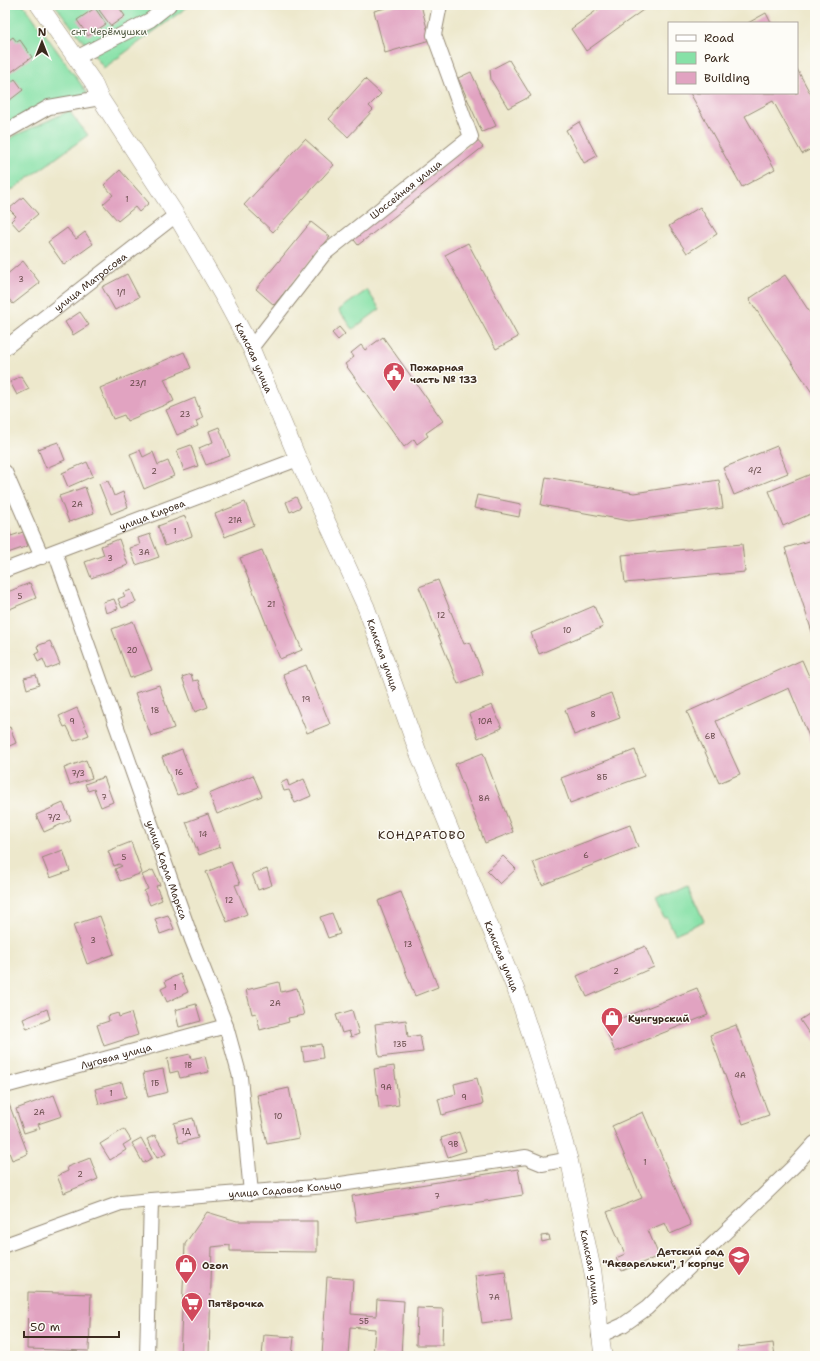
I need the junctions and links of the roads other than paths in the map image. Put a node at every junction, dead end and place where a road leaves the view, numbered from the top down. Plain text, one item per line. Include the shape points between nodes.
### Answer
1 (38, 5) edge
2 (169, 5) edge
3 (440, 5) edge
4 (76, 58) junction
5 (100, 98) junction
6 (5, 132) edge
7 (176, 215) junction
8 (5, 348) edge
9 (251, 348) junction
10 (298, 459) junction
11 (5, 472) edge
12 (49, 554) junction
13 (5, 570) edge
14 (226, 1026) junction
15 (5, 1086) edge
16 (815, 1143) edge
17 (569, 1159) junction
18 (250, 1193) junction
19 (151, 1200) junction
20 (5, 1245) edge
21 (599, 1336) junction
22 (147, 1356) edge
23 (602, 1356) edge

1 - 4 street, Камская улица
2 - 4 street via 150,20
3 - 9 street, Шоссейная улица via 434,35 471,137 324,254
4 - 5 street, Камская улица via 93,82
5 - 6 street via 49,107
5 - 7 street, Камская улица
7 - 8 street, улица Матросова
7 - 9 street, Камская улица
9 - 10 street, Камская улица
10 - 12 street, улица Кирова
10 - 17 street, Камская улица via 366,607 418,752 518,995
11 - 12 street, улица Карла Маркса
12 - 13 street, улица Кирова
12 - 14 street, улица Карла Маркса
14 - 15 street, Луговая улица
14 - 18 street, улица Карла Маркса via 240,1078
16 - 21 street via 647,1308 623,1325
17 - 18 street, улица Садовое Кольцо via 543,1164 526,1156 327,1186
17 - 21 street, Камская улица via 593,1273
18 - 19 street, улица Садовое Кольцо
19 - 20 street, улица Садовое Кольцо via 121,1203
19 - 22 street
21 - 23 street, Камская улица

